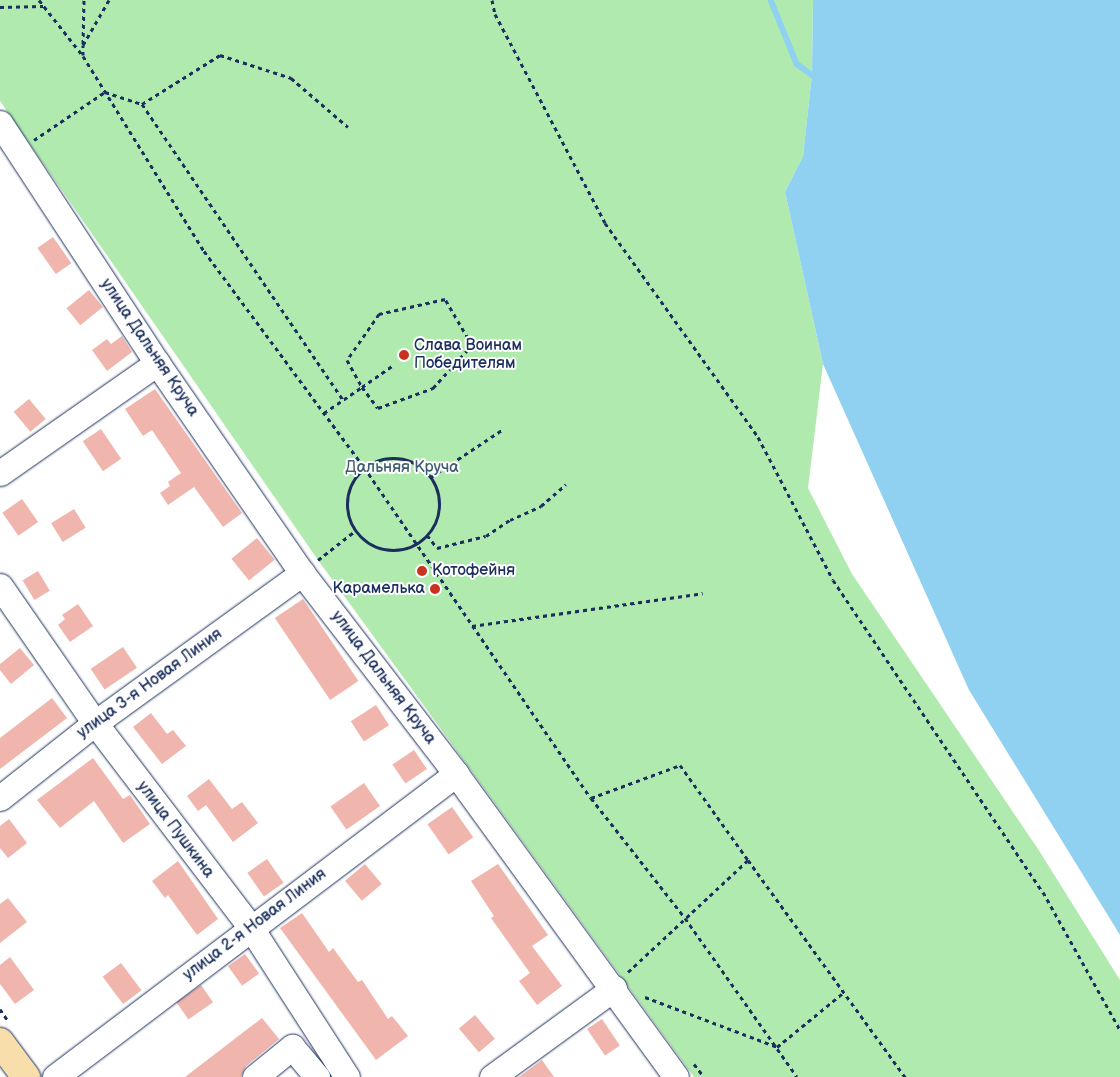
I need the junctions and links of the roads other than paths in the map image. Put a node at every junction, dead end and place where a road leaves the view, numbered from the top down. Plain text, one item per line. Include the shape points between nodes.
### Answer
1 (0, 123) edge
2 (9, 155) edge
3 (158, 363) junction
4 (0, 473) edge
5 (302, 572) junction
6 (0, 586) edge
7 (95, 723) junction
8 (456, 774) junction
9 (0, 798) edge
10 (251, 928) junction
11 (614, 988) junction
12 (0, 1042) edge
13 (335, 1072) edge
14 (26, 1077) edge
15 (55, 1077) edge
16 (255, 1077) edge
17 (317, 1077) edge
18 (492, 1077) edge
19 (676, 1077) edge

1 - 2 street, улица Дальняя Круча
2 - 3 street, улица Дальняя Круча
3 - 4 street
3 - 5 street, улица Дальняя Круча
5 - 7 street, улица 3-я Новая Линия
5 - 8 street, улица Дальняя Круча
6 - 7 street, улица Пушкина
7 - 9 street, улица 3-я Новая Линия
7 - 10 street, улица Пушкина
8 - 10 street, улица 2-я Новая Линия
8 - 11 street, улица Дальняя Круча
10 - 13 street, улица Пушкина
10 - 15 street, улица 2-я Новая Линия
11 - 18 street
11 - 19 street, улица Дальняя Круча
12 - 14 main road
16 - 17 street via 292,1046

